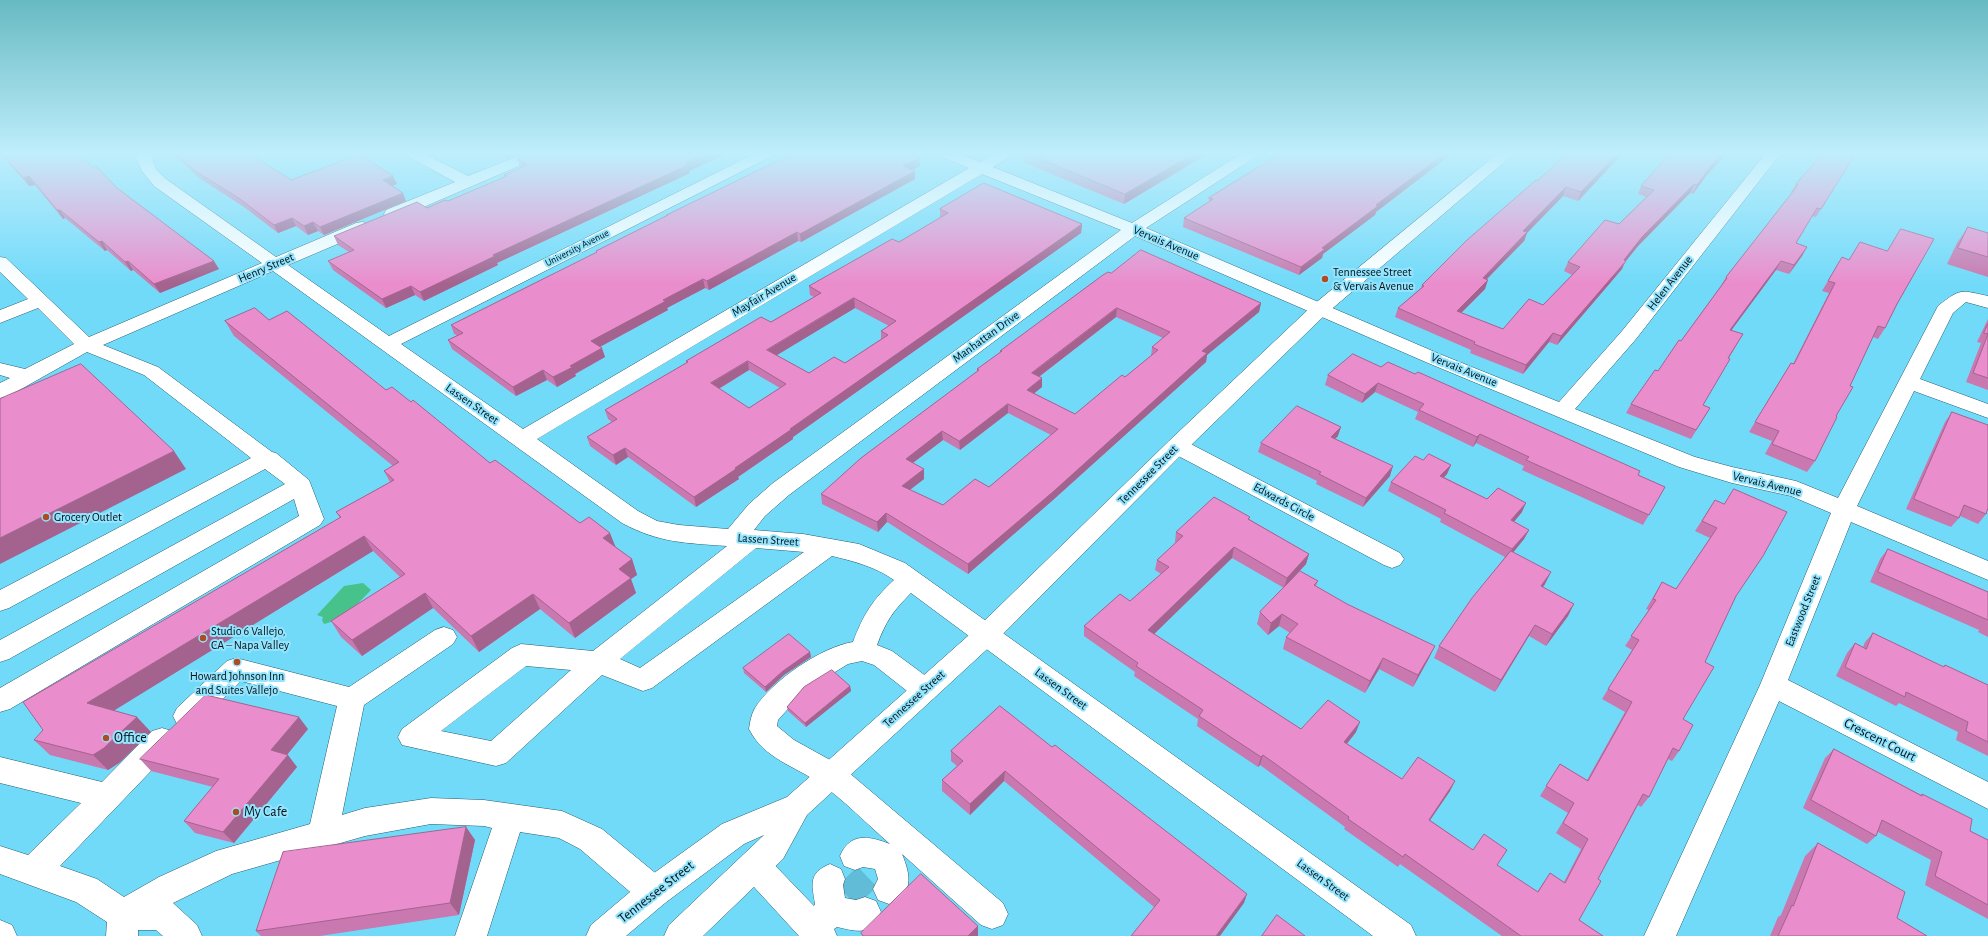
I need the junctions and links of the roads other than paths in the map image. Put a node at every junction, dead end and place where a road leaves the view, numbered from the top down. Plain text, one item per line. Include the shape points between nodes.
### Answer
1 (179, 197) edge
2 (433, 197) edge
3 (680, 197) edge
4 (930, 197) edge
5 (1053, 197) edge
6 (1184, 197) edge
7 (1453, 197) edge
8 (1739, 197) edge
9 (1133, 229) junction
10 (0, 262) edge
11 (275, 264) junction
12 (9, 282) edge
13 (40, 300) junction
14 (1988, 302) edge
15 (1320, 309) junction
16 (0, 317) edge
17 (387, 344) junction
18 (86, 345) junction
19 (0, 369) edge
20 (28, 376) junction
21 (1908, 382) junction
22 (0, 392) edge
23 (1562, 411) junction
24 (1988, 411) edge
25 (522, 439) junction
26 (1177, 446) junction
27 (268, 458) junction
28 (301, 485) junction
29 (1844, 509) junction
30 (743, 538) junction
31 (828, 547) junction
32 (1392, 559) dead end
33 (1988, 571) edge
34 (910, 580) junction
35 (0, 601) edge
36 (987, 634) junction
37 (444, 637) dead end
38 (862, 650) junction
39 (0, 652) edge
40 (598, 662) junction
41 (1773, 685) junction
42 (925, 690) junction
43 (352, 699) junction
44 (0, 701) edge
45 (0, 770) edge
46 (830, 776) junction
47 (106, 796) junction
48 (1988, 796) edge
49 (796, 806) junction
50 (510, 817) junction
51 (323, 834) junction
52 (0, 860) edge
53 (754, 865) junction
54 (33, 872) junction
55 (654, 892) junction
56 (835, 910) edge
57 (992, 914) dead end
58 (123, 926) edge
59 (186, 936) edge
60 (471, 936) edge
61 (602, 936) edge
62 (680, 936) edge
63 (1400, 936) edge
64 (1660, 936) edge

1 - 11 street, Lassen Street
2 - 11 street, Henry Street
3 - 17 street, University Avenue
4 - 25 street, Mayfair Avenue
5 - 9 street, Vervais Avenue
6 - 9 street, Manhattan Drive
7 - 15 street, Tennessee Street
8 - 23 street, Helen Avenue via 1629,335
9 - 15 street, Vervais Avenue
9 - 30 street, Manhattan Drive via 781,489 757,510
10 - 12 street
11 - 17 street, Lassen Street
11 - 18 street, Henry Street
12 - 13 street
13 - 16 street
13 - 18 street
14 - 21 street, Eastwood Street via 1962,296 1945,310
15 - 23 street, Vervais Avenue
15 - 26 street, Tennessee Street
17 - 25 street, Lassen Street
18 - 20 street, Henry Street
18 - 27 street via 151,372
19 - 20 street
20 - 22 street, Henry Street
21 - 24 street
21 - 29 street, Eastwood Street
23 - 29 street, Vervais Avenue via 1687,462 1796,490
25 - 30 street, Lassen Street via 630,517 651,528 679,534
26 - 32 street, Edwards Circle
26 - 36 street, Tennessee Street
27 - 28 street
27 - 35 street
28 - 39 street
28 - 44 street via 312,519
29 - 33 street, Vervais Avenue
29 - 41 street, Eastwood Street
30 - 31 street, Lassen Street
30 - 40 street, Manhattan Drive
31 - 34 street, Lassen Street via 859,553 896,569
31 - 40 street via 643,680
34 - 36 street, Lassen Street
34 - 38 street via 885,603 871,627
36 - 42 street, Tennessee Street
36 - 63 street, Lassen Street
37 - 43 street
38 - 42 street via 883,658
38 - 46 street via 842,654 795,683 765,716 763,729 771,739
40 - 40 street, Manhattan Drive via 521,655 412,737 496,754
41 - 48 street, Crescent Court
41 - 64 street, Eastwood Street
42 - 46 street, Tennessee Street
43 - 47 street via 236,668
43 - 51 street
45 - 47 street
46 - 49 street, Tennessee Street
46 - 57 street via 882,863
47 - 54 street
49 - 53 street, Tennessee Street via 772,849
49 - 55 street, Tennessee Street via 733,834
50 - 51 street via 484,813 431,811 365,822
50 - 55 street via 562,825 591,838
50 - 60 street
51 - 58 street via 227,861 170,888
52 - 54 street
53 - 56 street
53 - 62 street, Tennessee Street
54 - 58 street via 86,890
55 - 61 street, Tennessee Street
58 - 59 street via 162,914

